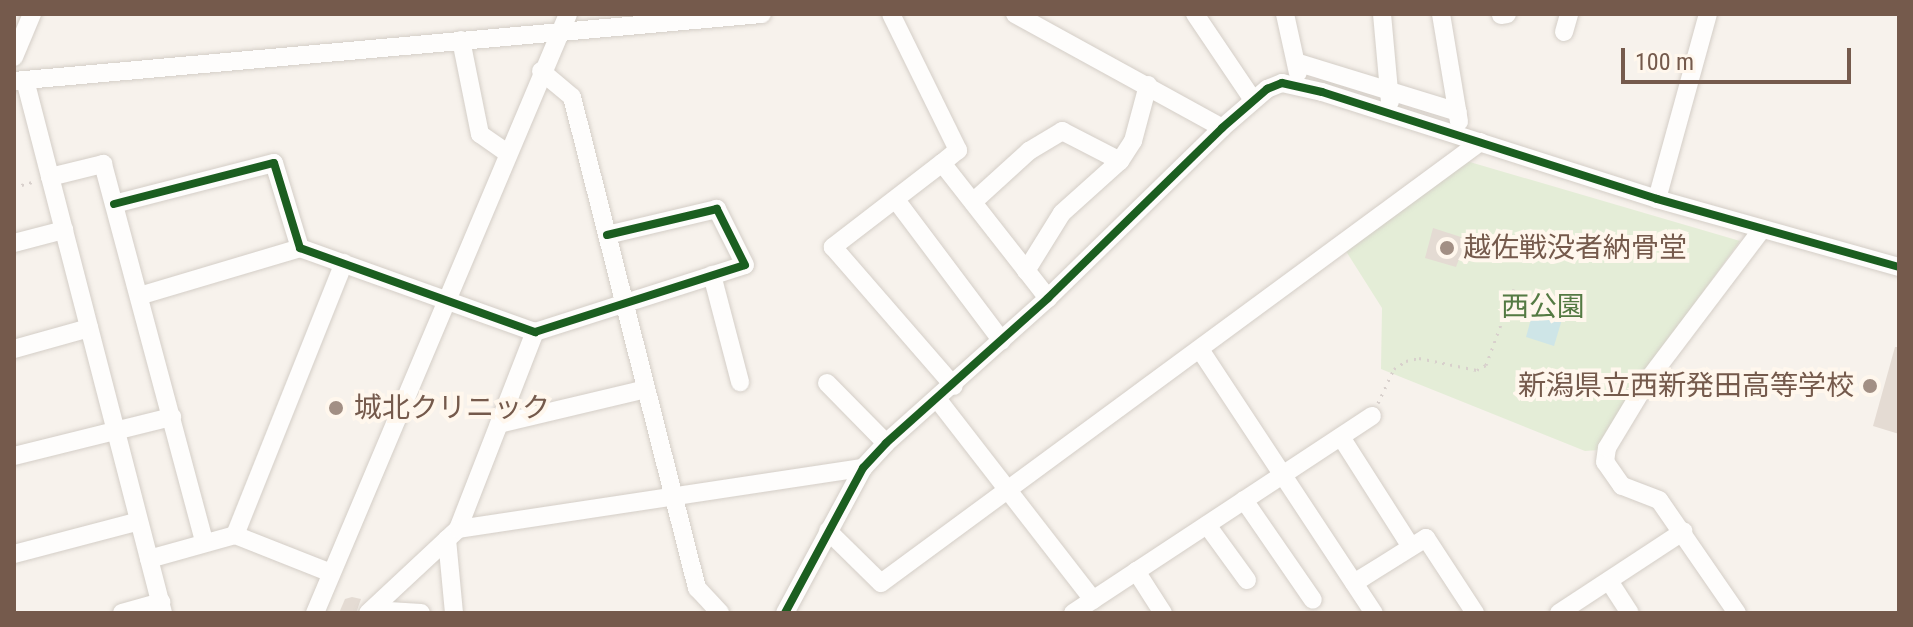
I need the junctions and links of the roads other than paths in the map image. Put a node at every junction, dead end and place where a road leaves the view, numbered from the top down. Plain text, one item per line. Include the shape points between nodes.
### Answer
1 (32, 14) edge
2 (762, 14) edge
3 (891, 14) edge
4 (1017, 14) edge
5 (1195, 14) edge
6 (1285, 14) edge
7 (1382, 14) edge
8 (1441, 14) edge
9 (1708, 14) edge
10 (613, 21) edge
11 (565, 22) edge
12 (461, 40) junction
13 (14, 57) edge
14 (1299, 63) junction
15 (541, 71) junction
16 (19, 80) edge
17 (1148, 85) junction
18 (1297, 85) junction
19 (1393, 92) junction
20 (1253, 100) junction
21 (1458, 112) junction
22 (1387, 113) junction
23 (1222, 128) junction
24 (1460, 136) junction
25 (1480, 142) junction
26 (507, 153) junction
27 (1120, 161) junction
28 (942, 163) junction
29 (50, 177) junction
30 (1657, 199) junction
31 (896, 200) junction
32 (973, 202) junction
33 (114, 204) junction
34 (1762, 229) junction
35 (64, 230) junction
36 (607, 235) junction
37 (14, 243) edge
38 (300, 248) junction
39 (344, 263) junction
40 (1899, 267) edge
41 (1026, 271) junction
42 (712, 275) junction
43 (139, 296) junction
44 (1048, 298) junction
45 (447, 299) junction
46 (624, 302) junction
47 (89, 328) junction
48 (535, 332) junction
49 (1002, 341) junction
50 (14, 349) edge
51 (1201, 351) junction
52 (740, 382) dead end
53 (827, 383) dead end
54 (954, 386) junction
55 (646, 389) junction
56 (938, 400) junction
57 (1372, 416) road end
58 (172, 417) junction
59 (499, 424) junction
60 (116, 430) junction
61 (1341, 437) junction
62 (886, 443) junction
63 (14, 456) edge
64 (863, 468) junction
65 (1283, 475) junction
66 (1008, 494) junction
67 (674, 498) junction
68 (1244, 500) junction
69 (136, 522) junction
70 (1207, 525) junction
71 (828, 531) junction
72 (1684, 531) junction
73 (452, 534) junction
74 (235, 535) junction
75 (204, 542) junction
76 (1411, 547) junction
77 (14, 554) edge
78 (149, 559) junction
79 (1136, 571) junction
80 (331, 573) junction
81 (1247, 580) dead end
82 (1609, 581) junction
83 (1354, 583) junction
84 (1093, 600) junction
85 (1313, 600) dead end
86 (162, 608) edge
87 (791, 610) edge
88 (370, 611) edge
89 (122, 613) edge
90 (315, 613) edge
91 (421, 613) edge
92 (454, 613) edge
93 (720, 613) edge
94 (1073, 613) edge
95 (1163, 613) edge
96 (1374, 613) edge
97 (1475, 613) edge
98 (1559, 613) edge
99 (1630, 613) edge
100 (1737, 613) edge

1 - 13 street
2 - 10 street
3 - 28 street via 958,150
4 - 17 street
5 - 20 street
6 - 14 street
7 - 19 street
8 - 21 street
9 - 30 street
10 - 11 street
11 - 12 street
11 - 15 street
12 - 16 street
12 - 26 street via 480,134
14 - 18 street
14 - 19 street
15 - 26 street
15 - 36 street via 572,97
16 - 29 street
17 - 23 street
17 - 27 street via 1133,141
18 - 20 street via 1282,83
18 - 22 street
19 - 21 street
19 - 22 street
20 - 23 street
21 - 24 street
22 - 24 street
23 - 44 street
24 - 25 street
25 - 30 street
25 - 51 street
26 - 45 street
27 - 32 street via 1062,131 1029,151
27 - 41 street via 1062,213
28 - 31 street
28 - 32 street
29 - 33 street via 103,164
29 - 35 street
30 - 34 street
31 - 49 street
31 - 54 street via 833,247
32 - 41 street
33 - 38 street via 274,163
33 - 43 street
34 - 40 street
34 - 72 street via 1648,380 1607,448 1605,462 1612,478 1659,500
35 - 37 street
35 - 47 street
36 - 42 street via 717,209 745,265
36 - 46 street
38 - 39 street
38 - 43 street
39 - 45 street
39 - 74 street
41 - 44 street
42 - 46 street
42 - 52 street
43 - 58 street
44 - 49 street
45 - 48 street
45 - 80 street
46 - 48 street
46 - 55 street
47 - 50 street
47 - 60 street
48 - 59 street
49 - 54 street
51 - 65 street
51 - 66 street
53 - 62 street
54 - 56 street
55 - 59 street
55 - 67 street
56 - 62 street
56 - 66 street
57 - 61 street
58 - 60 street
58 - 75 street
59 - 73 street
60 - 63 street
60 - 69 street
61 - 65 street
61 - 76 street
62 - 64 street
64 - 67 street
64 - 71 street
65 - 68 street
65 - 83 street
66 - 71 street via 881,583
66 - 84 street
67 - 73 street
67 - 93 street via 697,588
68 - 70 street
68 - 85 street
69 - 77 street
69 - 78 street
70 - 79 street
70 - 81 street
71 - 87 street
72 - 82 street
72 - 100 street
73 - 88 street
73 - 92 street
74 - 75 street
74 - 80 street
75 - 78 street
76 - 83 street
76 - 97 street via 1426,538
78 - 86 street
79 - 84 street
79 - 95 street
80 - 90 street
82 - 98 street
82 - 99 street
83 - 96 street
84 - 94 street
86 - 89 street
88 - 91 street

